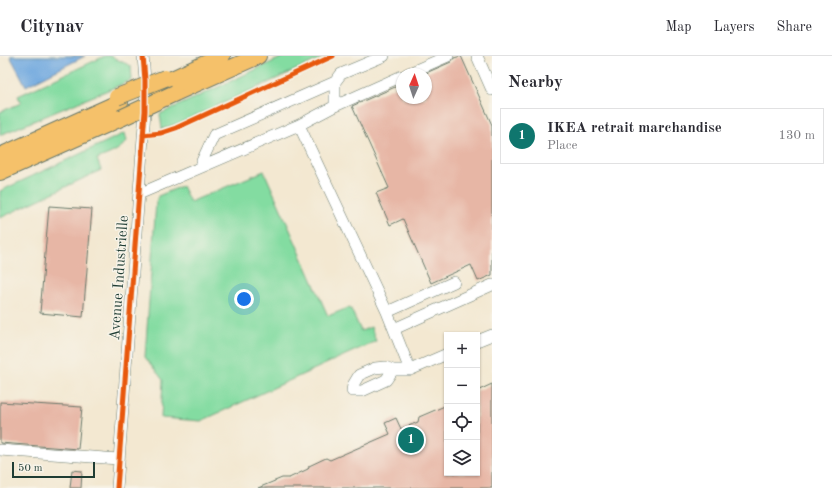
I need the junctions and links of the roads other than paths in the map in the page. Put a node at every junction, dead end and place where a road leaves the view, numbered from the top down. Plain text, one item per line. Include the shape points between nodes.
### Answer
1 (143, 56) edge
2 (258, 56) edge
3 (384, 56) edge
4 (448, 56) edge
5 (477, 56) edge
6 (219, 57) edge
7 (421, 68) edge
8 (396, 79) edge
9 (334, 82) junction
10 (170, 84) junction
11 (492, 90) edge
12 (119, 100) junction
13 (334, 106) junction
14 (299, 124) junction
15 (0, 144) edge
16 (0, 156) edge
17 (205, 165) junction
18 (0, 172) edge
19 (138, 194) junction
20 (454, 282) dead end
21 (492, 285) edge
22 (387, 312) junction
23 (394, 329) junction
24 (492, 335) edge
25 (480, 340) edge
26 (444, 355) edge
27 (393, 370) dead end
28 (410, 370) junction
29 (0, 450) edge
30 (118, 459) junction
31 (116, 488) edge

1 - 19 street, Avenue Industrielle via 145,111
2 - 10 highway
3 - 9 street via 341,74
4 - 7 street
5 - 11 street
6 - 10 highway
8 - 13 street
9 - 13 street
9 - 17 street via 214,135 202,161
10 - 12 highway, bridge
10 - 18 highway, bridge via 121,118
12 - 15 highway
12 - 16 highway
13 - 14 street
14 - 17 street
14 - 22 street
17 - 19 street
19 - 30 street, Avenue Industrielle
20 - 22 street
21 - 23 street
22 - 23 street
23 - 28 street
24 - 25 street
26 - 28 street
27 - 28 street
29 - 30 street
30 - 31 street, Avenue Industrielle

